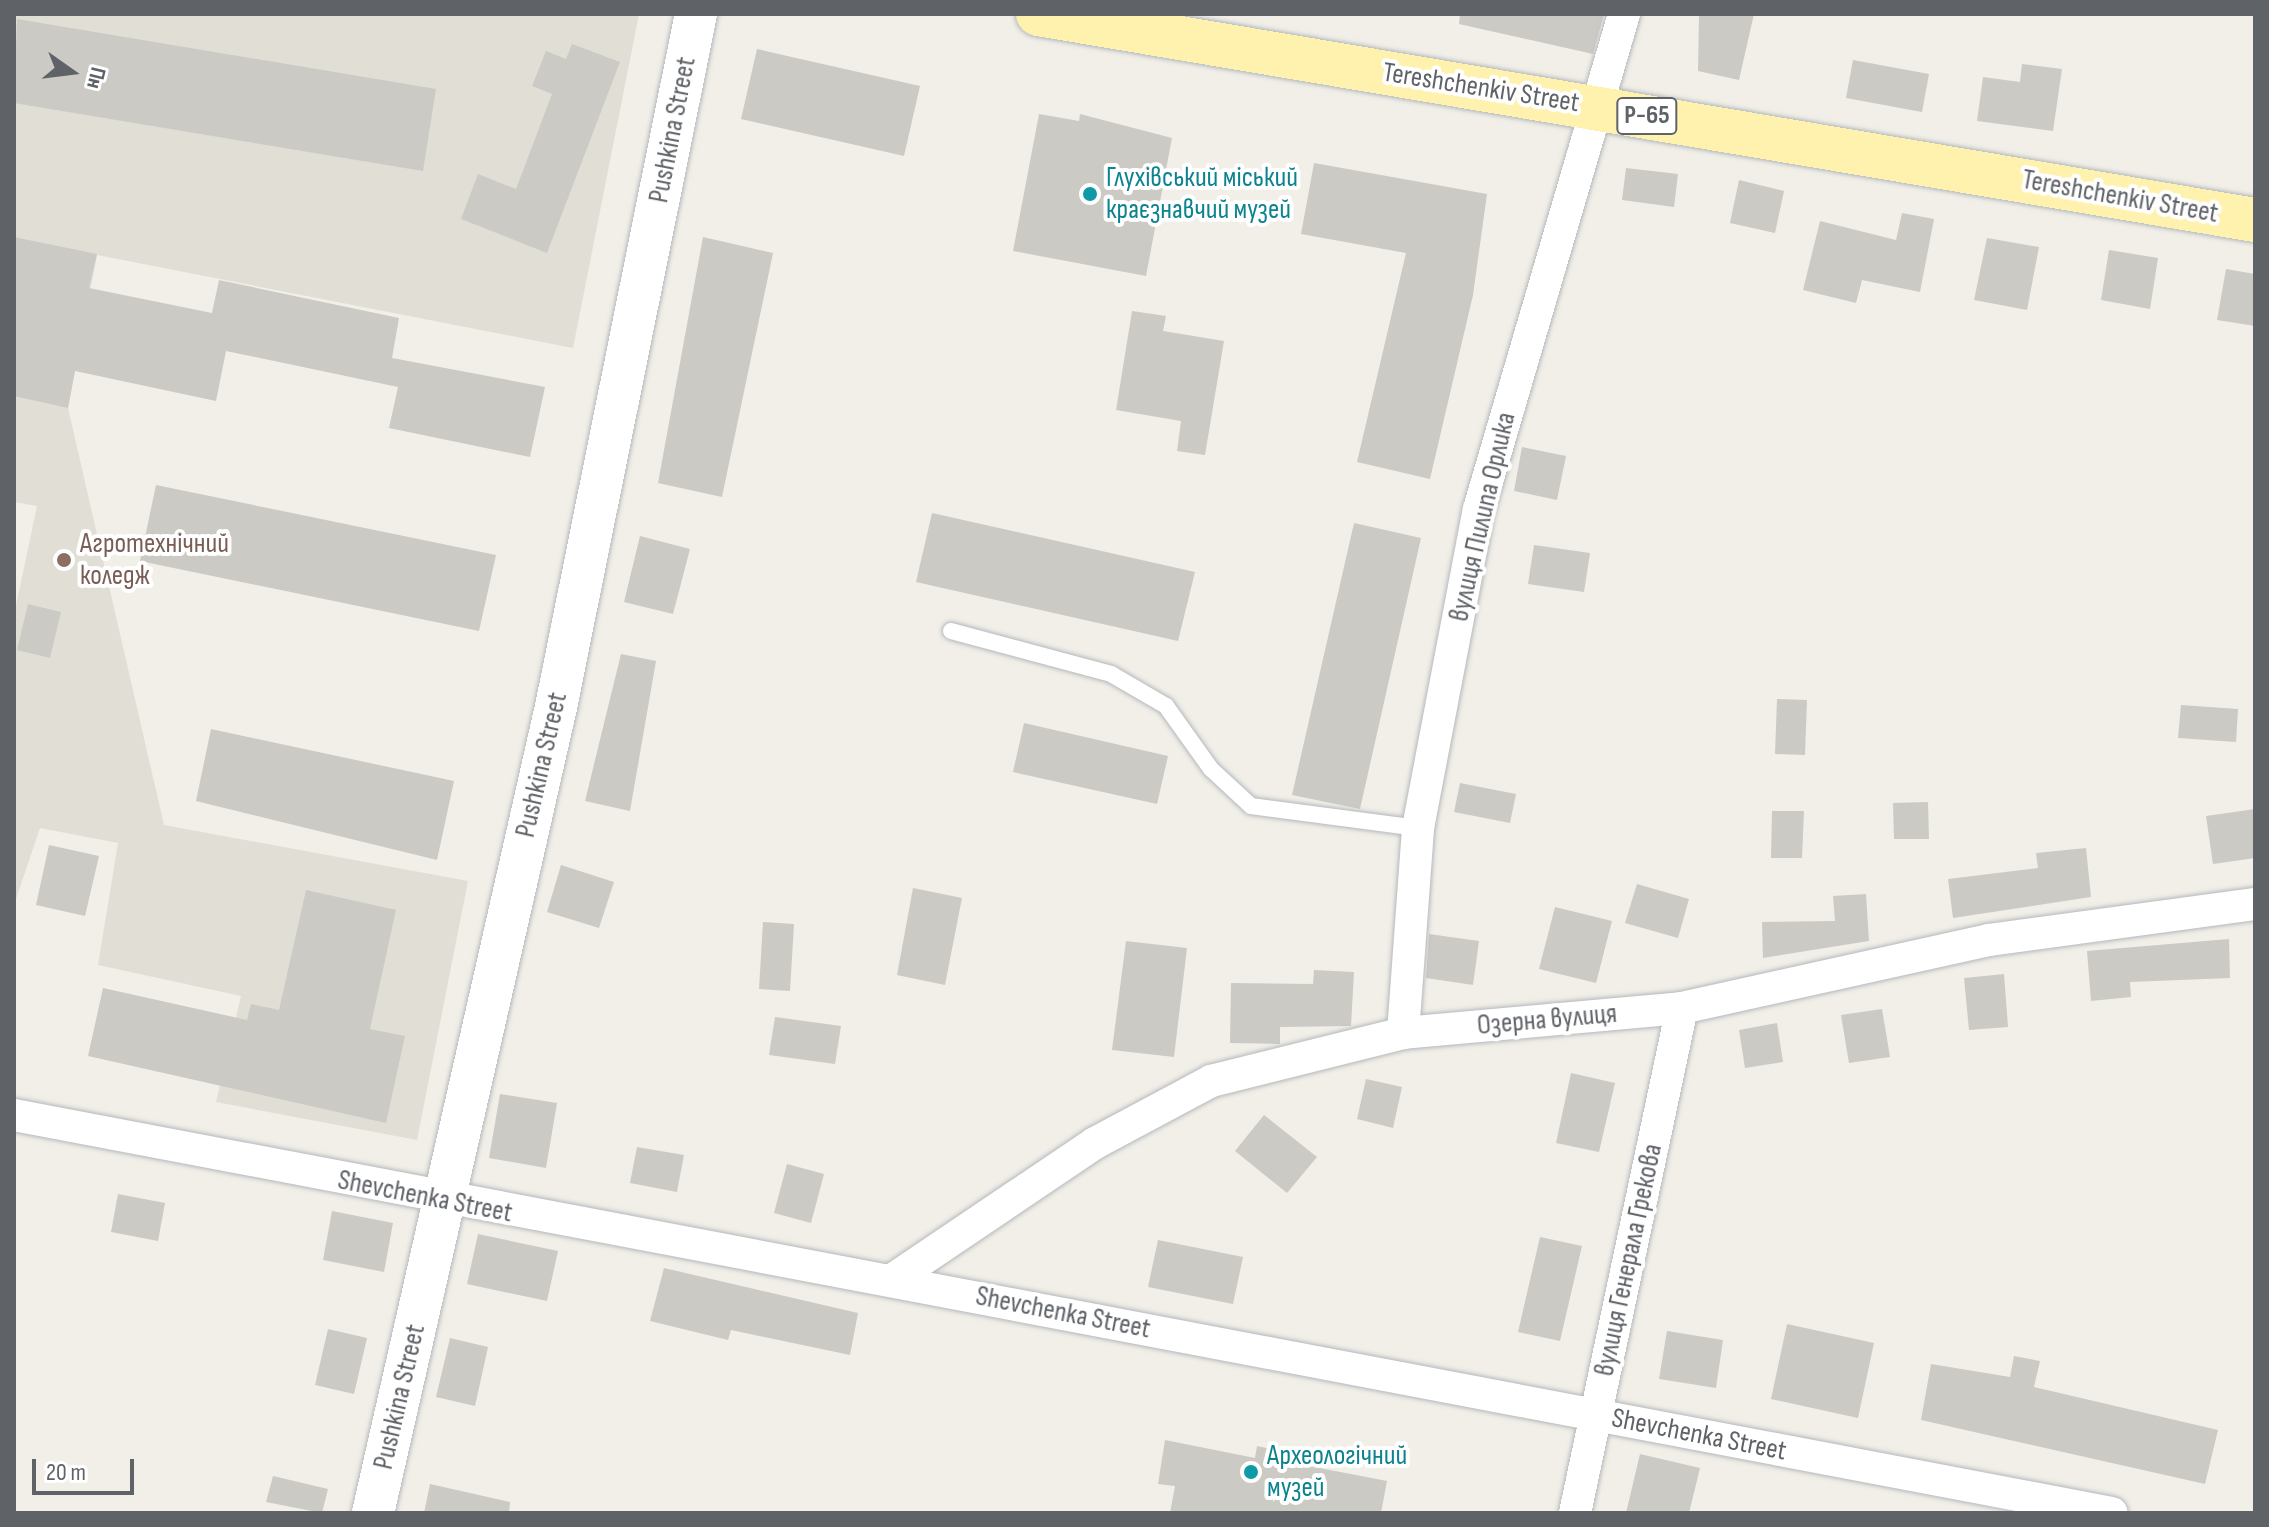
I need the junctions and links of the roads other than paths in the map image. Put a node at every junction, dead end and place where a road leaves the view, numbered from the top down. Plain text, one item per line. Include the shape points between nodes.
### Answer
1 (696, 14) edge
2 (1038, 14) edge
3 (1624, 14) edge
4 (1596, 107) junction
5 (2255, 220) edge
6 (951, 631) dead end
7 (1418, 828) junction
8 (2255, 904) edge
9 (1682, 1008) junction
10 (1403, 1033) junction
11 (14, 1115) edge
12 (444, 1202) junction
13 (892, 1280) junction
14 (1596, 1415) junction
15 (373, 1513) edge
16 (1575, 1513) edge
17 (2108, 1513) edge

1 - 12 street, Pushkina Street via 556,707
2 - 4 main road, Tereshchenkiv Street / Р-65
3 - 4 street, вулиця Пилипа Орлика
4 - 5 main road, Tereshchenkiv Street / Р-65
4 - 7 street, вулиця Пилипа Орлика via 1479,509
6 - 7 lane via 1111,674 1166,706 1211,769 1251,806
7 - 10 street, вулиця Пилипа Орлика
8 - 9 street, Озерна вулиця via 1989,940
9 - 10 street, Озерна вулиця
9 - 14 street, вулиця Генерала Грекова
10 - 13 street, Озерна вулиця via 1211,1081 1095,1143
11 - 12 street, Shevchenka Street
12 - 13 street, Shevchenka Street
12 - 15 street, Pushkina Street
13 - 14 street, Shevchenka Street
14 - 16 street, вулиця Генерала Грекова
14 - 17 street, Shevchenka Street

